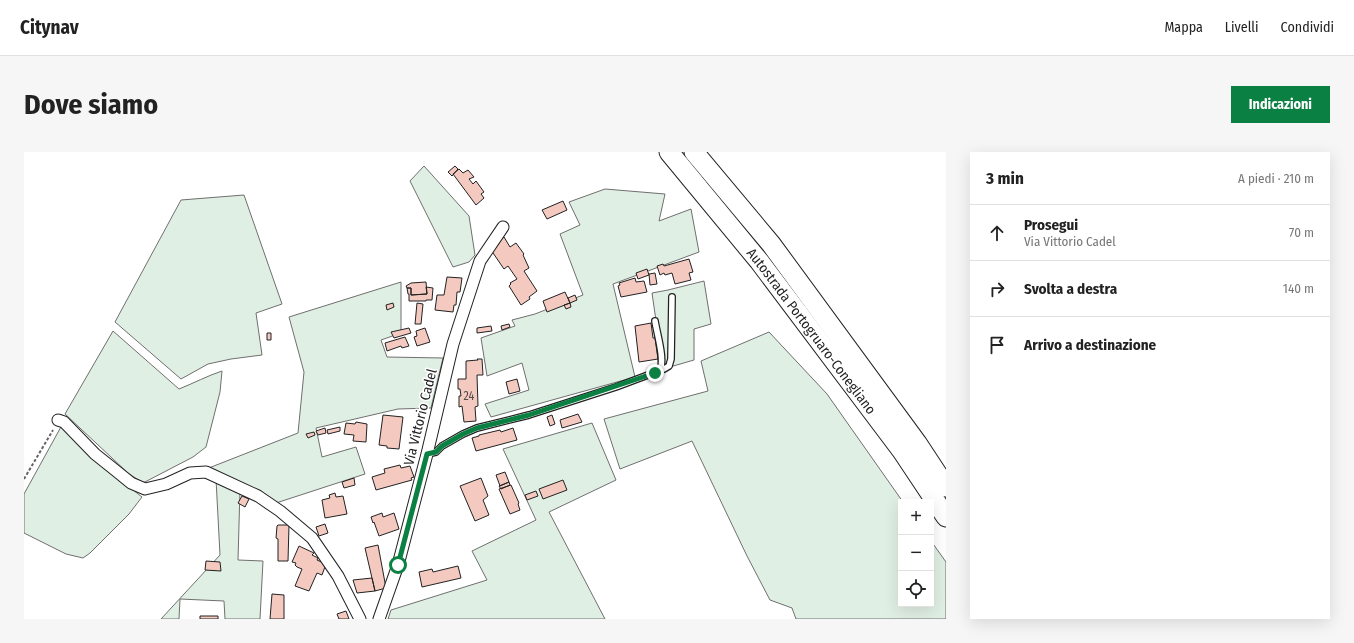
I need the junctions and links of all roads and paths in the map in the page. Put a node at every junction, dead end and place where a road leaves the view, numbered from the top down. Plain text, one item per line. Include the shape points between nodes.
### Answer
1 (669, 152) edge
2 (694, 152) edge
3 (504, 227) dead end
4 (672, 297) dead end
5 (655, 321) dead end
6 (660, 371) junction
7 (58, 420) joint
8 (427, 454) junction
9 (24, 479) edge
10 (946, 487) edge
11 (946, 517) edge
12 (360, 619) edge
13 (379, 619) edge

1 - 11 highway, Autostrada Portogruaro-Conegliano via 759,261 902,451
2 - 10 highway, Autostrada Portogruaro-Conegliano via 771,244 917,443
3 - 8 street, Via Vittorio Cadel via 480,261 453,344
4 - 6 lane via 672,359 668,366
5 - 6 lane via 662,367
6 - 8 lane via 529,415 477,428 442,446 436,452
7 - 9 path
7 - 12 street via 64,422 95,454 131,483 145,489 166,484 190,473 206,472 258,496 312,538 338,576
8 - 13 street, Via Vittorio Cadel via 398,565

